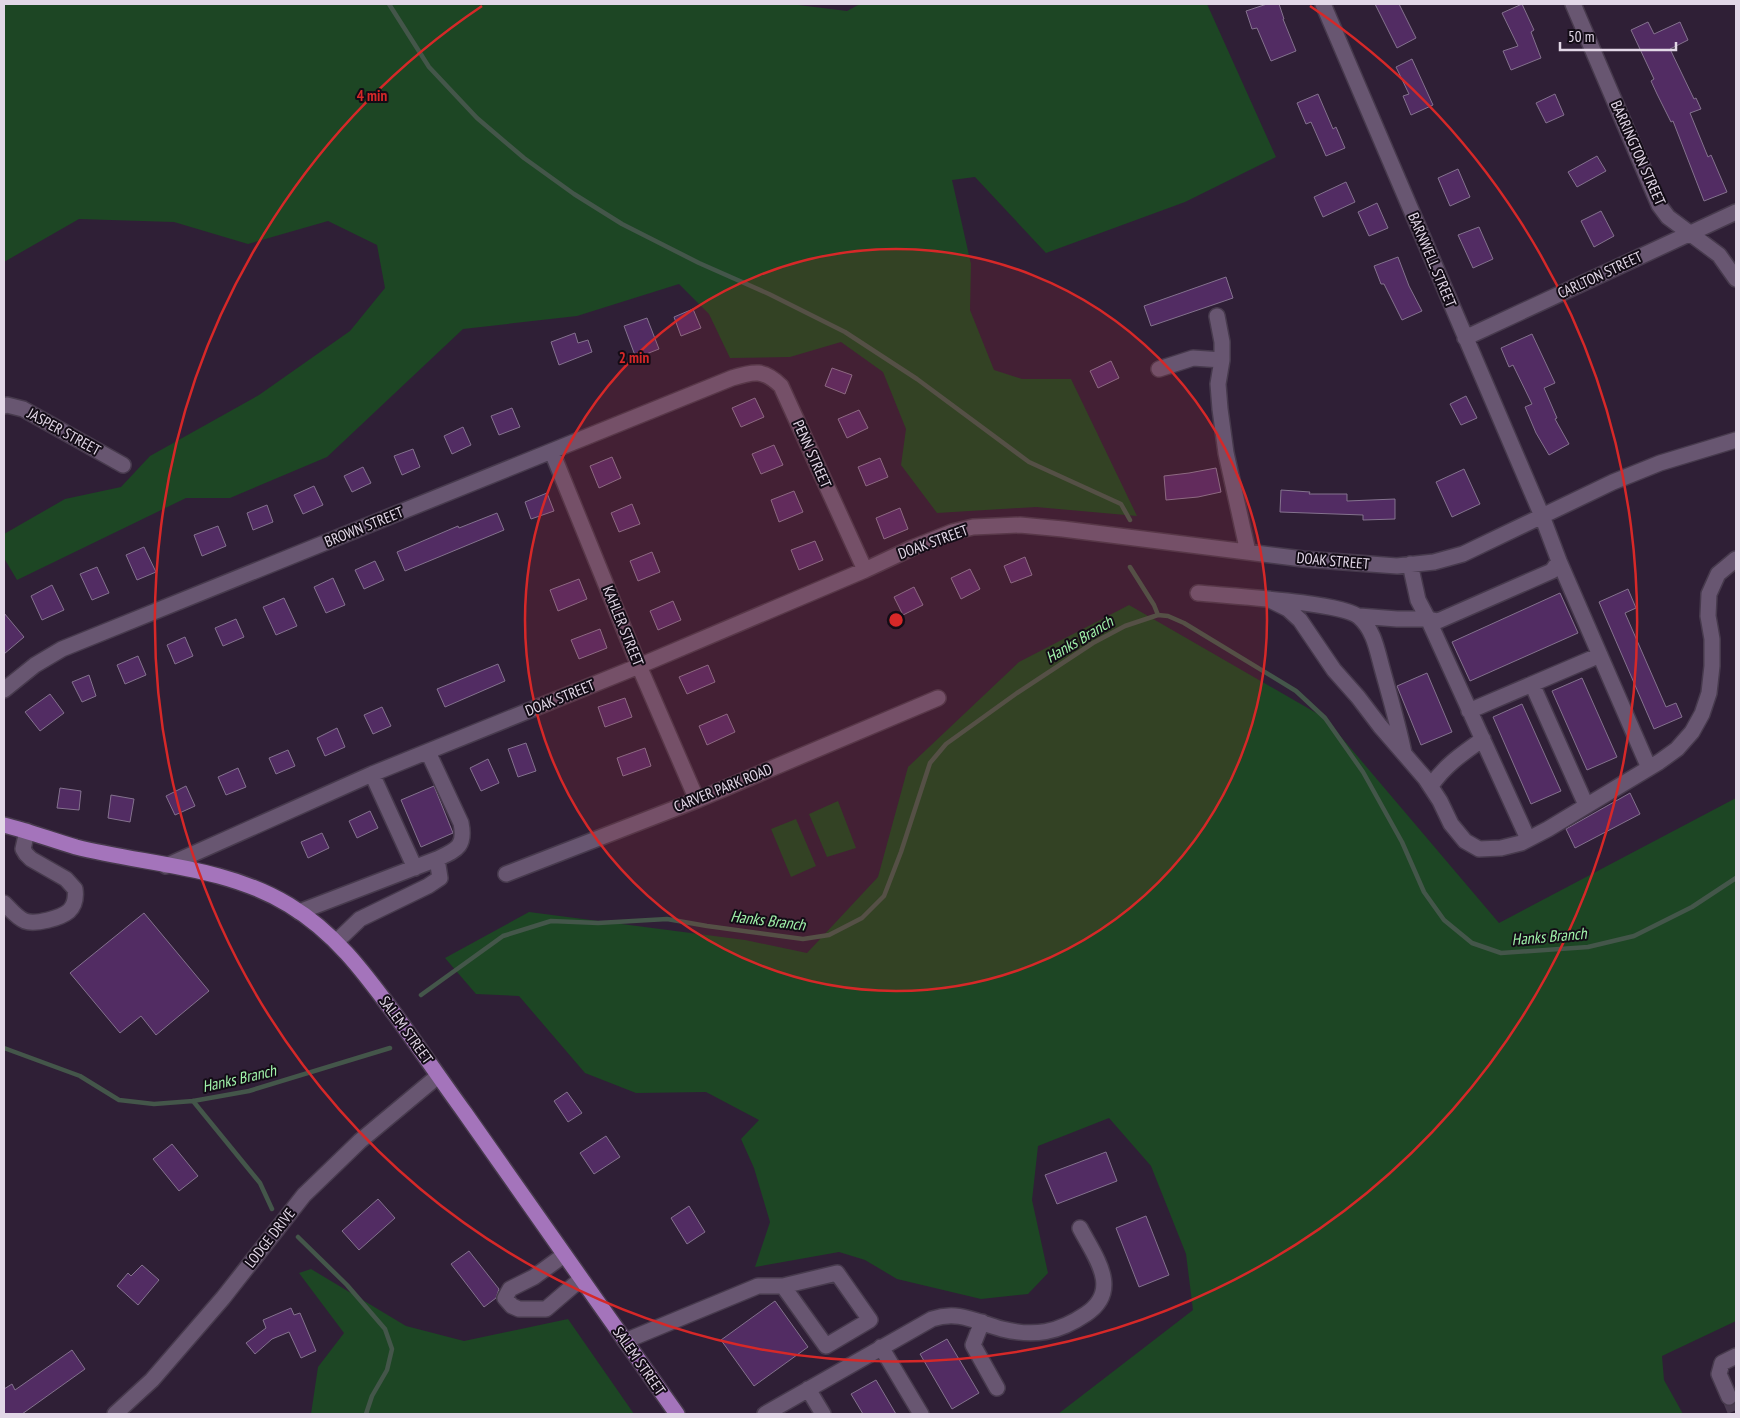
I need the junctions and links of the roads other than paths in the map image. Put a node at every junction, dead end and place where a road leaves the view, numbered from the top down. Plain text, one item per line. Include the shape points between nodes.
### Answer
1 (1323, 4) edge
2 (1573, 4) edge
3 (1736, 212) edge
4 (1690, 234) junction
5 (1736, 279) edge
6 (1217, 316) dead end
7 (1465, 338) junction
8 (1222, 360) junction
9 (1159, 369) dead end
10 (732, 378) joint
11 (4, 406) edge
12 (1736, 440) edge
13 (552, 452) junction
14 (123, 465) dead end
15 (1542, 516) junction
16 (1248, 552) junction
17 (1736, 560) edge
18 (1410, 564) junction
19 (1555, 566) junction
20 (864, 570) junction
21 (1198, 593) dead end
22 (1270, 600) junction
23 (1359, 616) junction
24 (1428, 619) junction
25 (1600, 655) junction
26 (639, 666) junction
27 (1532, 684) junction
28 (4, 690) edge
29 (938, 698) dead end
30 (1469, 711) junction
31 (1483, 739) junction
32 (428, 752) junction
33 (1404, 755) junction
34 (1649, 768) junction
35 (372, 774) junction
36 (1431, 786) junction
37 (696, 800) junction
38 (1586, 806) junction
39 (4, 825) edge
40 (26, 831) junction
41 (1528, 839) junction
42 (437, 859) junction
43 (166, 866) junction
44 (413, 868) junction
45 (506, 874) dead end
46 (4, 903) edge
47 (298, 912) junction
48 (336, 942) junction
49 (438, 1076) junction
50 (1080, 1228) dead end
51 (564, 1255) junction
52 (581, 1279) junction
53 (783, 1286) junction
54 (982, 1322) junction
55 (625, 1341) junction
56 (881, 1347) junction
57 (1736, 1356) edge
58 (996, 1388) dead end
59 (808, 1389) junction
60 (1729, 1397) tunnel mouth
61 (115, 1414) edge
62 (677, 1414) edge
63 (765, 1414) edge
64 (823, 1414) edge
65 (921, 1414) edge

1 - 7 street, BARNWELL STREET
2 - 4 street, BARRINGTON STREET via 1659,205 1668,217
3 - 4 street, CARLTON STREET
4 - 5 street, BARRINGTON STREET via 1719,255
4 - 7 street, CARLTON STREET
6 - 8 street
7 - 15 street, BARNWELL STREET
8 - 9 street via 1193,358
8 - 16 street via 1218,384 1226,453
10 - 13 street, BROWN STREET
10 - 20 street, PENN STREET via 755,372 766,374 781,386
11 - 14 street, JASPER STREET via 23,410
12 - 15 street, DOAK STREET via 1660,463
13 - 26 street, KAHLER STREET
13 - 28 street, BROWN STREET via 62,649 35,665
15 - 18 street, DOAK STREET via 1463,554
15 - 19 street, BARNWELL STREET
16 - 18 street, DOAK STREET via 1303,559 1398,566
16 - 20 street, DOAK STREET via 1064,529 974,527 952,532
17 - 34 street via 1718,574 1709,594 1712,666 1709,693 1702,714 1677,749
18 - 24 street via 1418,600
19 - 24 street via 1438,620
19 - 25 street, BARNWELL STREET
20 - 26 street, DOAK STREET
21 - 22 street
22 - 23 street via 1326,606 1348,610
22 - 33 street via 1300,620 1334,670
23 - 24 street
23 - 33 street via 1378,649
24 - 30 street
25 - 27 street
25 - 34 street, BARNWELL STREET
26 - 32 street, DOAK STREET
26 - 37 street, KAHLER STREET
27 - 30 street
27 - 38 street
29 - 37 street, CARVER PARK ROAD
30 - 31 street
31 - 36 street via 1459,756
31 - 41 street
32 - 35 street, DOAK STREET
32 - 42 street via 463,834 457,850
33 - 36 street
34 - 38 street
35 - 43 street, DOAK STREET
35 - 44 street
36 - 41 street via 1451,824 1465,841 1479,849 1501,848
37 - 45 street, CARVER PARK ROAD
38 - 41 street
39 - 40 main road, SALEM STREET
40 - 43 main road, SALEM STREET via 76,847
40 - 46 street via 23,849 26,854 66,879 75,889 76,899 70,910 34,923 24,920
42 - 44 street
42 - 48 street via 440,878 360,919
43 - 47 main road, SALEM STREET via 238,881
44 - 47 street
47 - 48 main road, SALEM STREET
48 - 49 main road, SALEM STREET via 362,969
49 - 51 main road, SALEM STREET
49 - 61 street, LODGE DRIVE via 360,1141 304,1195 159,1373
50 - 54 street via 1102,1270 1106,1285 1095,1308 1073,1323 1053,1331 1028,1334
51 - 52 main road, SALEM STREET
51 - 52 street via 510,1289 505,1298 519,1308 546,1308
52 - 55 main road, SALEM STREET
53 - 53 street via 826,1346 870,1320 836,1273
53 - 55 street via 758,1286
54 - 56 street via 944,1315 932,1318
54 - 58 street via 973,1345
55 - 62 main road, SALEM STREET
56 - 59 street
56 - 65 street
57 - 60 street via 1722,1363 1719,1374
59 - 63 street
59 - 64 street

